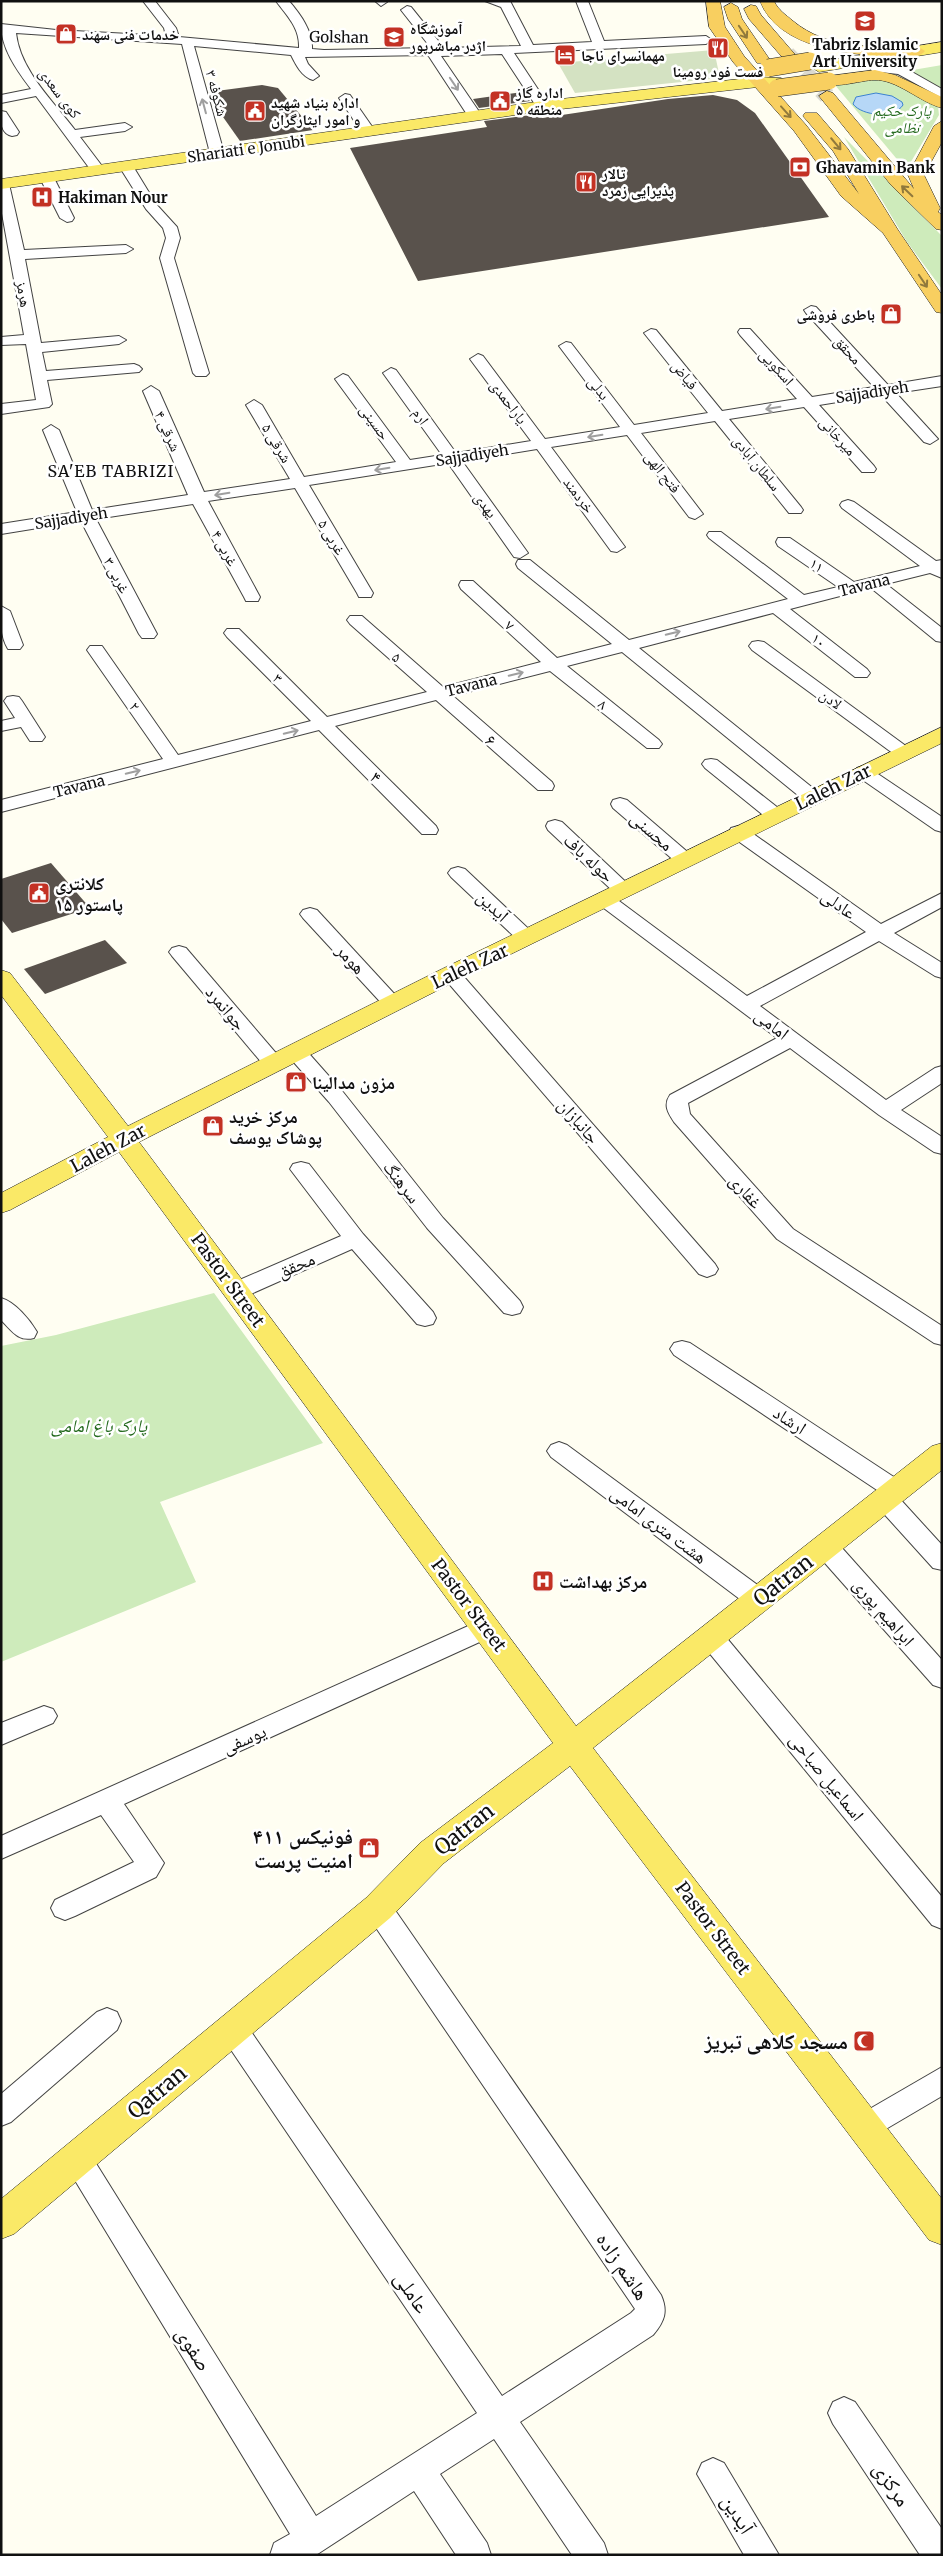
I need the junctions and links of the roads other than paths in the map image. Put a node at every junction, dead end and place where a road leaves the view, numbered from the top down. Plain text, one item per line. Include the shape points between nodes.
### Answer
1 (149, 1) edge
2 (282, 1) edge
3 (491, 1) edge
4 (713, 1) edge
5 (729, 1) edge
6 (748, 1) edge
7 (768, 1) edge
8 (582, 2) edge
9 (408, 10) dead end
10 (5, 28) edge
11 (797, 32) junction
12 (706, 40) dead end
13 (180, 41) junction
14 (600, 46) junction
15 (942, 47) edge
16 (529, 49) junction
17 (506, 50) junction
18 (917, 51) junction
19 (436, 52) junction
20 (301, 53) junction
21 (787, 54) tunnel mouth
22 (942, 57) edge
23 (18, 63) junction
24 (1, 66) edge
25 (876, 68) junction
26 (313, 76) dead end
27 (823, 76) junction
28 (772, 80) junction
29 (39, 91) junction
30 (942, 94) edge
31 (1, 98) edge
32 (345, 98) dead end
33 (942, 103) edge
34 (542, 106) junction
35 (1, 115) edge
36 (475, 116) junction
37 (125, 127) dead end
38 (368, 131) junction
39 (940, 131) edge
40 (12, 132) dead end
41 (71, 134) junction
42 (217, 153) junction
43 (126, 166) junction
44 (98, 170) junction
45 (47, 178) junction
46 (1, 184) edge
47 (67, 218) dead end
48 (940, 224) edge
49 (889, 230) junction
50 (7, 238) edge
51 (126, 249) dead end
52 (17, 254) junction
53 (942, 308) edge
54 (811, 310) dead end
55 (745, 332) dead end
56 (651, 333) dead end
57 (119, 340) dead end
58 (1, 341) edge
59 (33, 343) junction
60 (566, 346) dead end
61 (478, 359) dead end
62 (134, 369) dead end
63 (201, 373) dead end
64 (391, 373) dead end
65 (39, 376) junction
66 (343, 379) dead end
67 (942, 381) edge
68 (884, 390) junction
69 (150, 391) dead end
70 (808, 402) junction
71 (254, 405) dead end
72 (1, 410) edge
73 (718, 416) junction
74 (51, 430) dead end
75 (631, 430) junction
76 (541, 444) junction
77 (936, 447) edge
78 (452, 458) junction
79 (406, 465) junction
80 (868, 469) dead end
81 (299, 482) junction
82 (198, 498) junction
83 (848, 505) dead end
84 (795, 510) dead end
85 (695, 514) dead end
86 (86, 515) junction
87 (1, 529) edge
88 (715, 535) dead end
89 (784, 542) dead end
90 (617, 547) dead end
91 (939, 568) edge
92 (873, 582) junction
93 (467, 585) dead end
94 (851, 588) junction
95 (365, 593) dead end
96 (252, 598) dead end
97 (801, 601) junction
98 (776, 607) junction
99 (1, 611) edge
100 (356, 620) dead end
101 (233, 633) dead end
102 (148, 634) dead end
103 (942, 637) edge
104 (14, 645) dead end
105 (624, 646) junction
106 (758, 646) dead end
107 (96, 650) dead end
108 (552, 664) junction
109 (861, 673) dead end
110 (438, 694) junction
111 (13, 701) dead end
112 (25, 721) junction
113 (324, 723) junction
114 (1, 726) edge
115 (942, 734) edge
116 (36, 737) dead end
117 (653, 744) dead end
118 (904, 753) junction
119 (174, 762) junction
120 (711, 764) dead end
121 (59, 772) dead end
122 (863, 772) junction
123 (544, 786) dead end
124 (69, 788) junction
125 (812, 797) junction
126 (620, 804) dead end
127 (1, 806) edge
128 (775, 815) junction
129 (555, 826) dead end
130 (942, 826) edge
131 (428, 830) dead end
132 (738, 832) junction
133 (684, 859) junction
134 (458, 873) dead end
135 (614, 895) junction
136 (942, 899) edge
137 (310, 914) dead end
138 (880, 933) junction
139 (527, 938) junction
140 (179, 952) dead end
141 (942, 972) edge
142 (451, 974) junction
143 (1, 978) edge
144 (392, 1003) junction
145 (747, 1005) junction
146 (791, 1039) junction
147 (297, 1053) junction
148 (274, 1064) junction
149 (942, 1073) edge
150 (886, 1110) junction
151 (124, 1139) junction
152 (942, 1147) edge
153 (301, 1169) dead end
154 (1, 1204) edge
155 (355, 1239) junction
156 (706, 1269) dead end
157 (236, 1291) junction
158 (1, 1306) edge
159 (512, 1307) dead end
160 (424, 1318) dead end
161 (26, 1332) dead end
162 (942, 1337) edge
163 (682, 1350) dead end
164 (560, 1451) dead end
165 (942, 1454) edge
166 (891, 1495) junction
167 (826, 1546) junction
168 (942, 1561) edge
169 (758, 1599) junction
170 (486, 1628) junction
171 (711, 1637) junction
172 (942, 1678) edge
173 (44, 1716) dead end
174 (1, 1734) edge
175 (573, 1746) junction
176 (107, 1801) junction
177 (1, 1848) edge
178 (65, 1908) dead end
179 (378, 1908) junction
180 (942, 1916) edge
181 (108, 2020) dead end
182 (233, 2029) junction
183 (942, 2080) edge
184 (1, 2113) edge
185 (864, 2127) junction
186 (77, 2159) junction
187 (1, 2222) edge
188 (942, 2228) edge
189 (844, 2413) dead end
190 (498, 2418) junction
191 (418, 2470) junction
192 (714, 2474) dead end
193 (311, 2538) junction
194 (286, 2555) edge
195 (475, 2555) edge
196 (592, 2555) edge
197 (764, 2555) edge
198 (940, 2555) edge

1 - 13 street, شکوفه ۳
2 - 20 street via 302,28 307,46
3 - 16 street via 506,4
4 - 28 highway via 718,27 738,59
5 -> 28 highway via 735,20
6 - 21 highway via 754,16
7 - 11 highway via 769,7
8 - 14 street
9 - 19 street
10 - 13 street, Golshan
10 - 23 street, کوی سعدی
11 - 18 highway via 844,49
11 - 27 highway via 818,55 815,60
12 - 14 street, Golshan
13 - 20 street, Golshan
42 -> 13 street, شکوفه ۳
14 - 16 street, Golshan
15 - 18 main road
16 - 17 street, Golshan
17 - 19 street, Golshan
17 - 34 street
18 - 27 main road
19 - 20 street, Golshan
19 -> 36 street
20 - 26 street via 302,65
22 - 25 main road
23 - 24 street
23 - 29 street, کوی سعدی
25 - 27 main road
25 - 30 street via 901,71
27 - 28 highway, bridge
27 - 28 highway, bridge
27 - 33 highway via 874,75 890,78
48 -> 27 highway via 897,181
28 - 34 main road, Shariati e Jonubi
28 -> 49 highway via 840,149
28 -> 49 highway via 800,128 847,192
29 - 31 street
29 - 41 street, کوی سعدی
32 - 38 street
34 - 36 main road, Shariati e Jonubi
35 - 40 street
36 - 38 main road, Shariati e Jonubi
37 - 41 street
38 - 42 main road, Shariati e Jonubi
39 - 48 highway via 916,175
41 - 44 street, کوی سعدی
42 - 43 main road, Shariati e Jonubi
43 - 44 main road, Shariati e Jonubi
43 - 63 street via 151,206 170,227 173,238 167,258
44 - 45 main road, Shariati e Jonubi
45 - 46 main road, Shariati e Jonubi
45 - 47 street
46 - 50 street, هرمز
49 -> 53 highway
50 - 52 street, هرمز
51 - 52 street
52 - 59 street, هرمز
54 - 68 street, محقق
55 - 70 street, اسکویی
56 - 73 street, فیاض
57 - 59 street
58 - 59 street
59 - 65 street, هرمز
60 - 75 street, بدلی
61 - 76 street, یاراحمدی
62 - 65 street
64 - 78 street, ارم
65 - 72 street, هرمز via 44,404
66 - 79 street, حسینی
67 - 68 street, Sajjadiyeh
68 - 70 street, Sajjadiyeh
68 - 77 street, محقق
69 - 82 street, ۴ شرقی
70 -> 73 street, Sajjadiyeh
70 - 80 street, میرخانی
71 - 81 street, ۵ شرقی
73 - 75 street, Sajjadiyeh
73 - 84 street, سلطان آبادی
74 - 86 street, ۳ غربی
75 -> 76 street, Sajjadiyeh
75 - 85 street, فتح الهی
76 - 78 street, Sajjadiyeh
76 - 90 street, خردمند
78 - 79 street, Sajjadiyeh
78 - 105 street, یهدی via 522,558
79 -> 81 street, Sajjadiyeh
81 -> 82 street, Sajjadiyeh
81 - 95 street, ۵ غربی
82 - 86 street, Sajjadiyeh
82 - 96 street, ۴ غربی
83 - 91 street
86 - 87 street, Sajjadiyeh
86 - 102 street, ۳ غربی
88 - 97 street
89 - 94 street, ۱۱
91 - 92 street, Tavana
92 - 94 street, Tavana
92 - 103 street
93 - 108 street, ۷
94 - 97 street, Tavana
97 - 98 street, Tavana
105 -> 98 street, Tavana
98 - 109 street, ۱۰
99 - 104 street
100 - 110 street, ۵
101 - 113 street, ۳
105 - 108 street, Tavana
105 - 125 street, یهدی
106 - 118 street, لادن
107 - 119 street, ۲
110 -> 108 street, Tavana
108 - 117 street, ۸
110 - 113 street, Tavana
110 - 123 street, ۶
111 - 112 street
112 - 114 street
112 - 116 street
119 -> 113 street, Tavana
113 - 131 street, ۴
115 - 118 main road, Laleh Zar
118 - 122 main road, Laleh Zar
124 -> 119 street, Tavana
120 - 128 street
121 - 124 street
122 - 125 main road, Laleh Zar
122 - 130 street
124 - 127 street, Tavana
125 - 128 main road, Laleh Zar
126 - 133 street, محسنی
128 - 132 main road, Laleh Zar
129 - 135 street, حوله باف
132 - 133 main road, Laleh Zar
132 - 138 street, عادلی
133 - 135 main road, Laleh Zar
134 - 139 street, آیدین
135 - 139 main road, Laleh Zar
135 - 145 street, امامی
136 - 138 street
137 - 144 street, هومر
138 - 141 street, عادلی
138 - 145 street
139 - 142 main road, Laleh Zar
140 - 148 street, جوانمرد
142 - 144 main road, Laleh Zar
142 - 156 street, جانبازان
143 - 151 main road, Pastor Street
144 - 147 main road, Laleh Zar
145 - 146 street, امامی
146 - 150 street, امامی
146 - 162 street, غفاری via 677,1100 680,1117 784,1234
147 - 148 main road, Laleh Zar
147 - 159 street, سرهنگ via 336,1097 435,1223
148 - 151 main road, Laleh Zar
149 - 150 street
150 - 152 street, امامی
151 - 154 main road, Laleh Zar
151 - 157 main road, Pastor Street
153 - 155 street
155 - 157 street, محقق
155 - 160 street
157 - 170 main road, Pastor Street
158 - 161 street
163 - 166 street, ارشاد
164 - 169 street, هشت متری امامی
165 - 166 main road, Qatran
166 - 167 main road, Qatran
166 - 168 street, ارشاد
167 - 169 main road, Qatran
167 - 172 street, ابراهیم پوری
169 - 171 main road, Qatran
170 - 175 main road, Pastor Street
170 - 176 street, یوسفی
171 - 175 main road, Qatran
171 - 180 street, اسماعیل صباحی
173 - 174 street
175 - 179 main road, Qatran via 432,1853
175 - 185 main road, Pastor Street
176 - 177 street, یوسفی
176 - 178 street via 150,1863 146,1869
179 - 182 main road, Qatran
179 - 190 street, هاشم زاده via 650,2305 650,2315 642,2324
181 - 184 street
182 - 186 main road, Qatran
182 - 190 street, عاملی
183 - 185 street
185 - 188 main road, Pastor Street
186 - 187 main road, Qatran
186 - 193 street, صفوی
189 - 198 street, مرکزی
190 - 191 street, هاشم زاده
190 - 196 street, عاملی
191 - 193 street, هاشم زاده
191 - 195 street
192 - 197 street, آیدین
193 - 194 street, هاشم زاده

